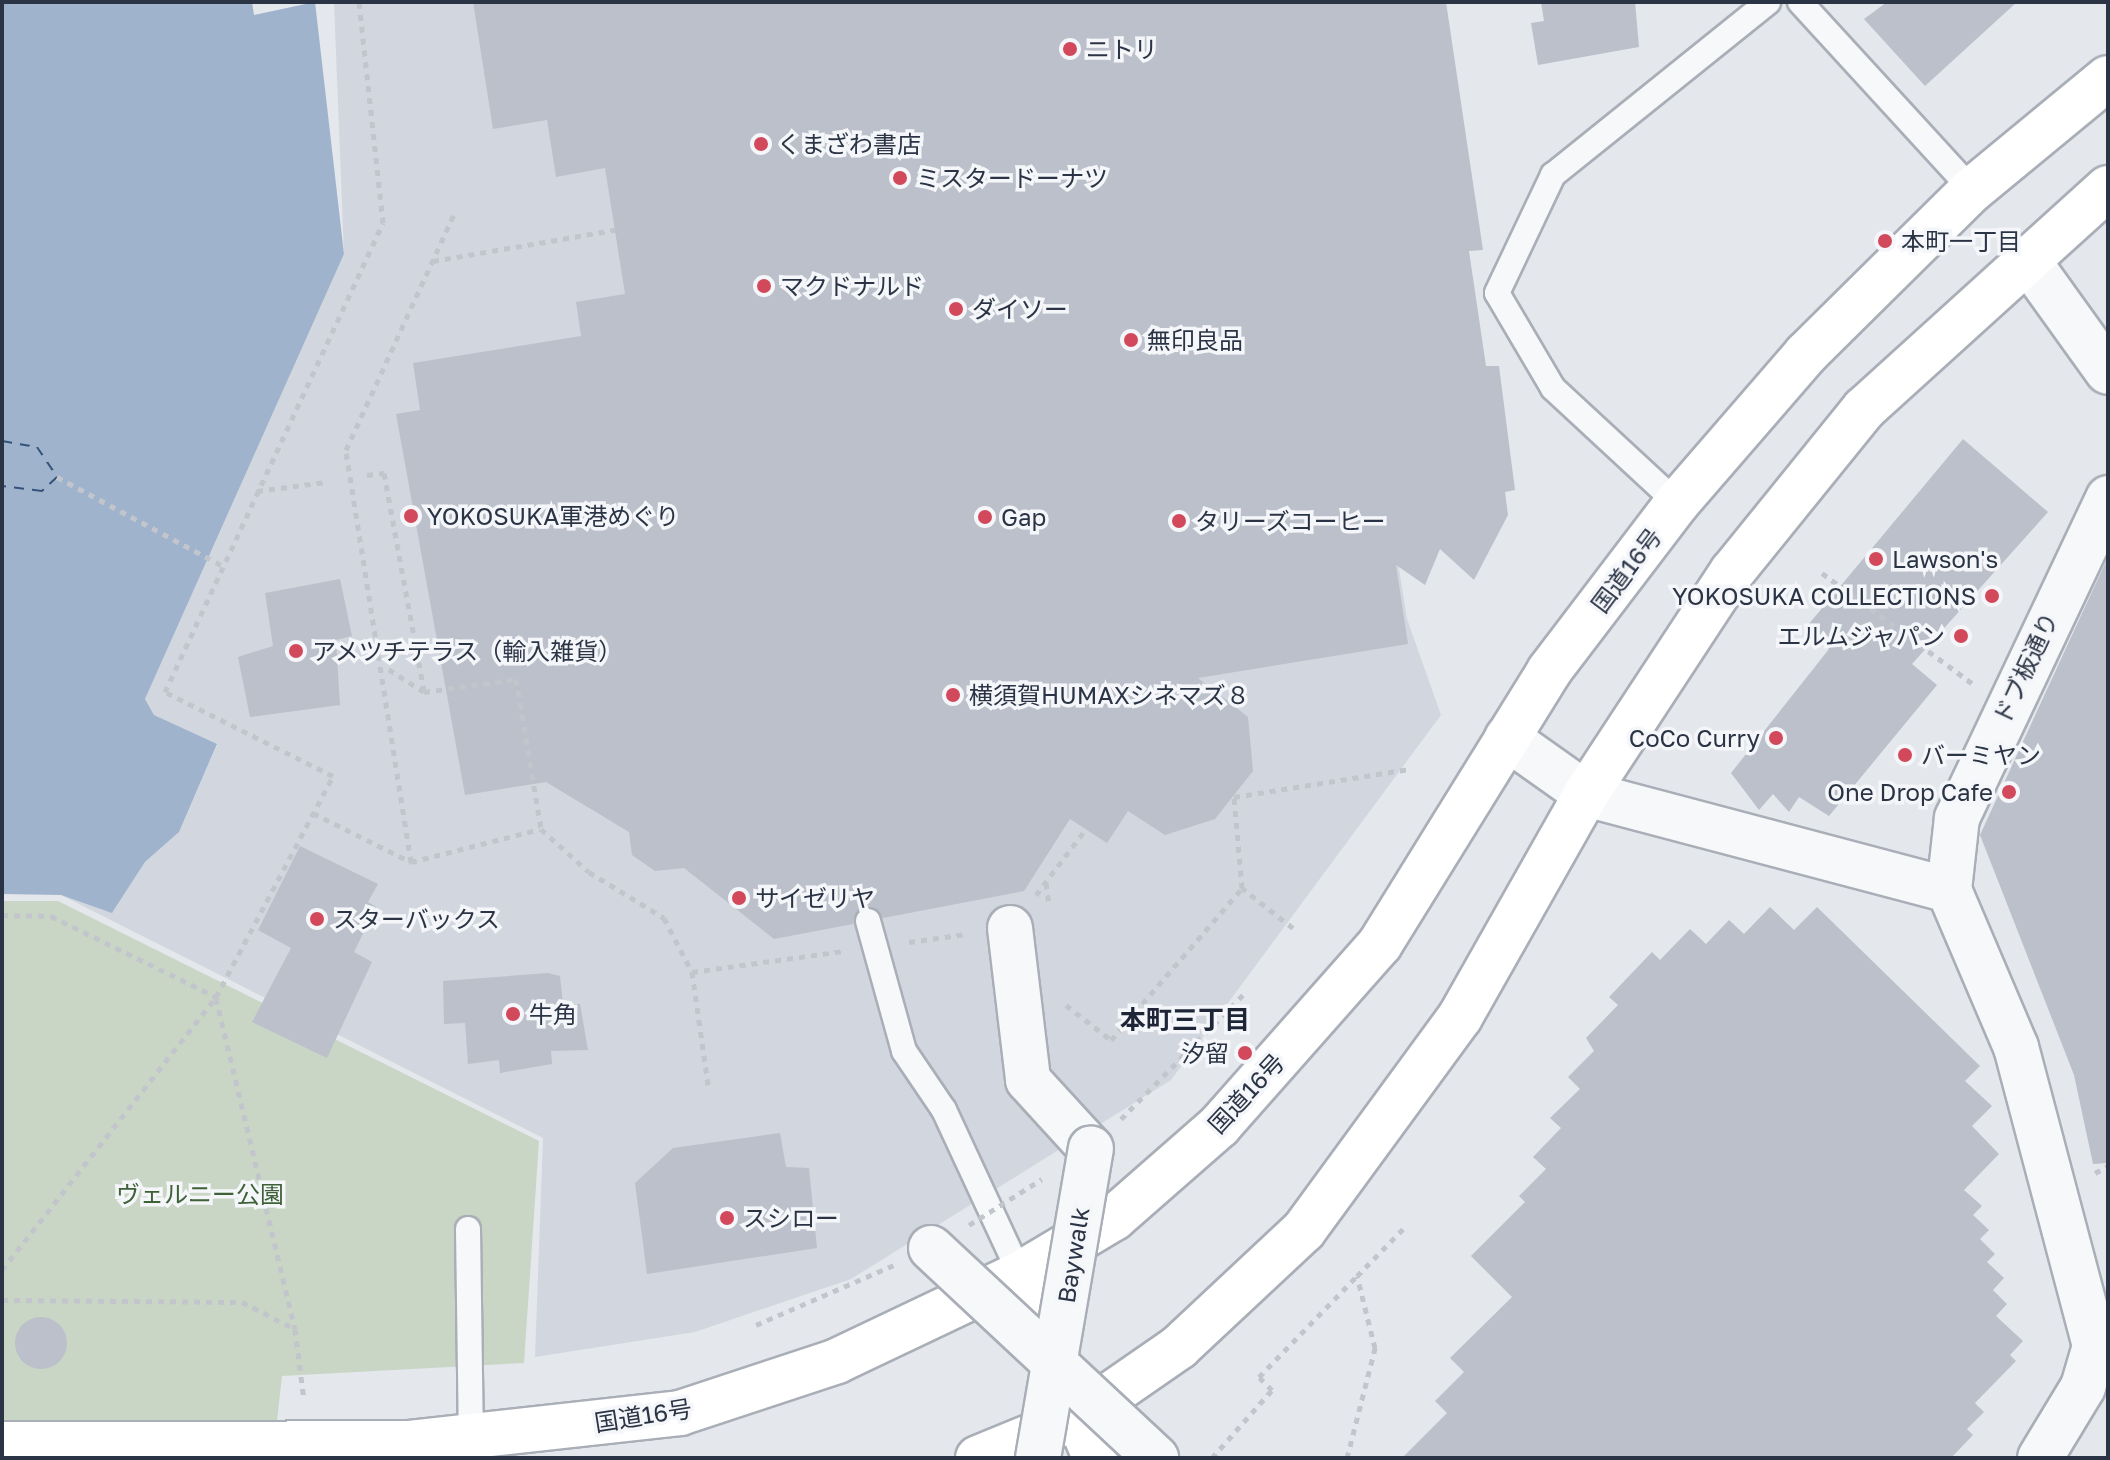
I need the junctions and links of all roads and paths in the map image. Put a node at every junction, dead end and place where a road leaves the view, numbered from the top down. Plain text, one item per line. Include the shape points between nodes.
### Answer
1 (359, 2) edge
2 (1800, 2) edge
3 (1765, 3) edge
4 (2108, 78) edge
5 (2108, 188) edge
6 (1972, 190) junction
7 (455, 212) dead end
8 (615, 230) dead end
9 (2026, 258) junction
10 (433, 261) junction
11 (2108, 372) edge
12 (367, 475) dead end
13 (57, 477) dead end
14 (325, 482) dead end
15 (257, 491) junction
16 (2108, 498) edge
17 (1677, 503) junction
18 (223, 566) junction
19 (1822, 573) dead end
20 (384, 666) junction
21 (424, 692) junction
22 (2007, 709) junction
23 (1507, 738) junction
24 (1408, 769) dead end
25 (1586, 794) junction
26 (313, 813) junction
27 (541, 829) junction
28 (1086, 829) dead end
29 (411, 862) junction
30 (1242, 888) junction
31 (1949, 890) junction
32 (2, 915) edge
33 (868, 921) dead end
34 (1010, 928) junction
35 (1293, 928) dead end
36 (904, 942) dead end
37 (859, 949) dead end
38 (692, 972) junction
39 (1247, 991) dead end
40 (216, 997) junction
41 (1067, 1010) dead end
42 (709, 1091) dead end
43 (1091, 1149) junction
44 (468, 1229) dead end
45 (1403, 1229) dead end
46 (931, 1248) junction
47 (2, 1270) edge
48 (1020, 1274) junction
49 (1357, 1276) junction
50 (2, 1300) edge
51 (756, 1325) dead end
52 (295, 1329) junction
53 (2102, 1351) edge
54 (1056, 1361) junction
55 (305, 1407) dead end
56 (1078, 1417) junction
57 (471, 1439) junction
58 (2, 1444) edge
59 (978, 1458) edge
60 (1038, 1458) edge
61 (1095, 1458) edge
62 (1156, 1458) edge
63 (1212, 1458) edge
64 (1347, 1458) edge
65 (2040, 1458) edge

1 - 15 path via 383,223
2 - 6 lane
3 - 17 lane via 1553,175 1497,293 1553,388
4 - 6 main road, 国道16号
5 - 9 main road
6 - 17 main road, 国道16号 via 1806,354
7 - 10 path
8 - 10 path
9 - 11 street
9 - 25 main road via 1864,409 1732,572
10 - 20 path via 346,450
12 - 21 path via 384,473
13 - 18 path
14 - 15 path
15 - 18 path
16 - 22 street, ドブ板通り
17 - 23 main road, 国道16号
18 - 26 path via 165,692 333,776
19 - 22 path
20 - 21 path
20 - 29 path
21 - 27 path via 516,679
22 - 31 street, ドブ板通り via 1957,818
23 - 25 street
23 - 48 main road, 国道16号 via 1380,944 1219,1126 1114,1218
24 - 30 path via 1234,797
25 - 31 street
25 - 56 main road via 1460,1017 1304,1230 1179,1347
26 - 29 path
26 - 40 path
27 - 29 path
27 - 38 path via 589,872 664,918
28 - 34 path
30 - 35 path
30 - 41 path via 1111,1040
31 - 53 street via 2016,1047
32 - 40 path via 51,916
33 - 48 lane via 904,1051 944,1110
34 - 36 path
34 - 43 street via 1028,1080
37 - 38 path
38 - 42 path
39 - 43 path
40 - 47 path
40 - 52 path
43 - 46 path, bridge
43 - 54 street, Baywalk, bridge
44 - 57 lane
45 - 49 path
46 - 51 path
46 - 54 street, bridge
48 - 56 main road
48 - 57 main road, 国道16号 via 837,1361 680,1413
49 - 63 path via 1259,1377 1272,1390
49 - 64 path via 1375,1348
50 - 52 path via 242,1302
52 - 55 path
53 - 65 street
54 - 60 street, Baywalk, bridge
54 - 62 street, bridge
56 - 59 main road
56 - 61 main road
57 - 58 main road, 国道16号

